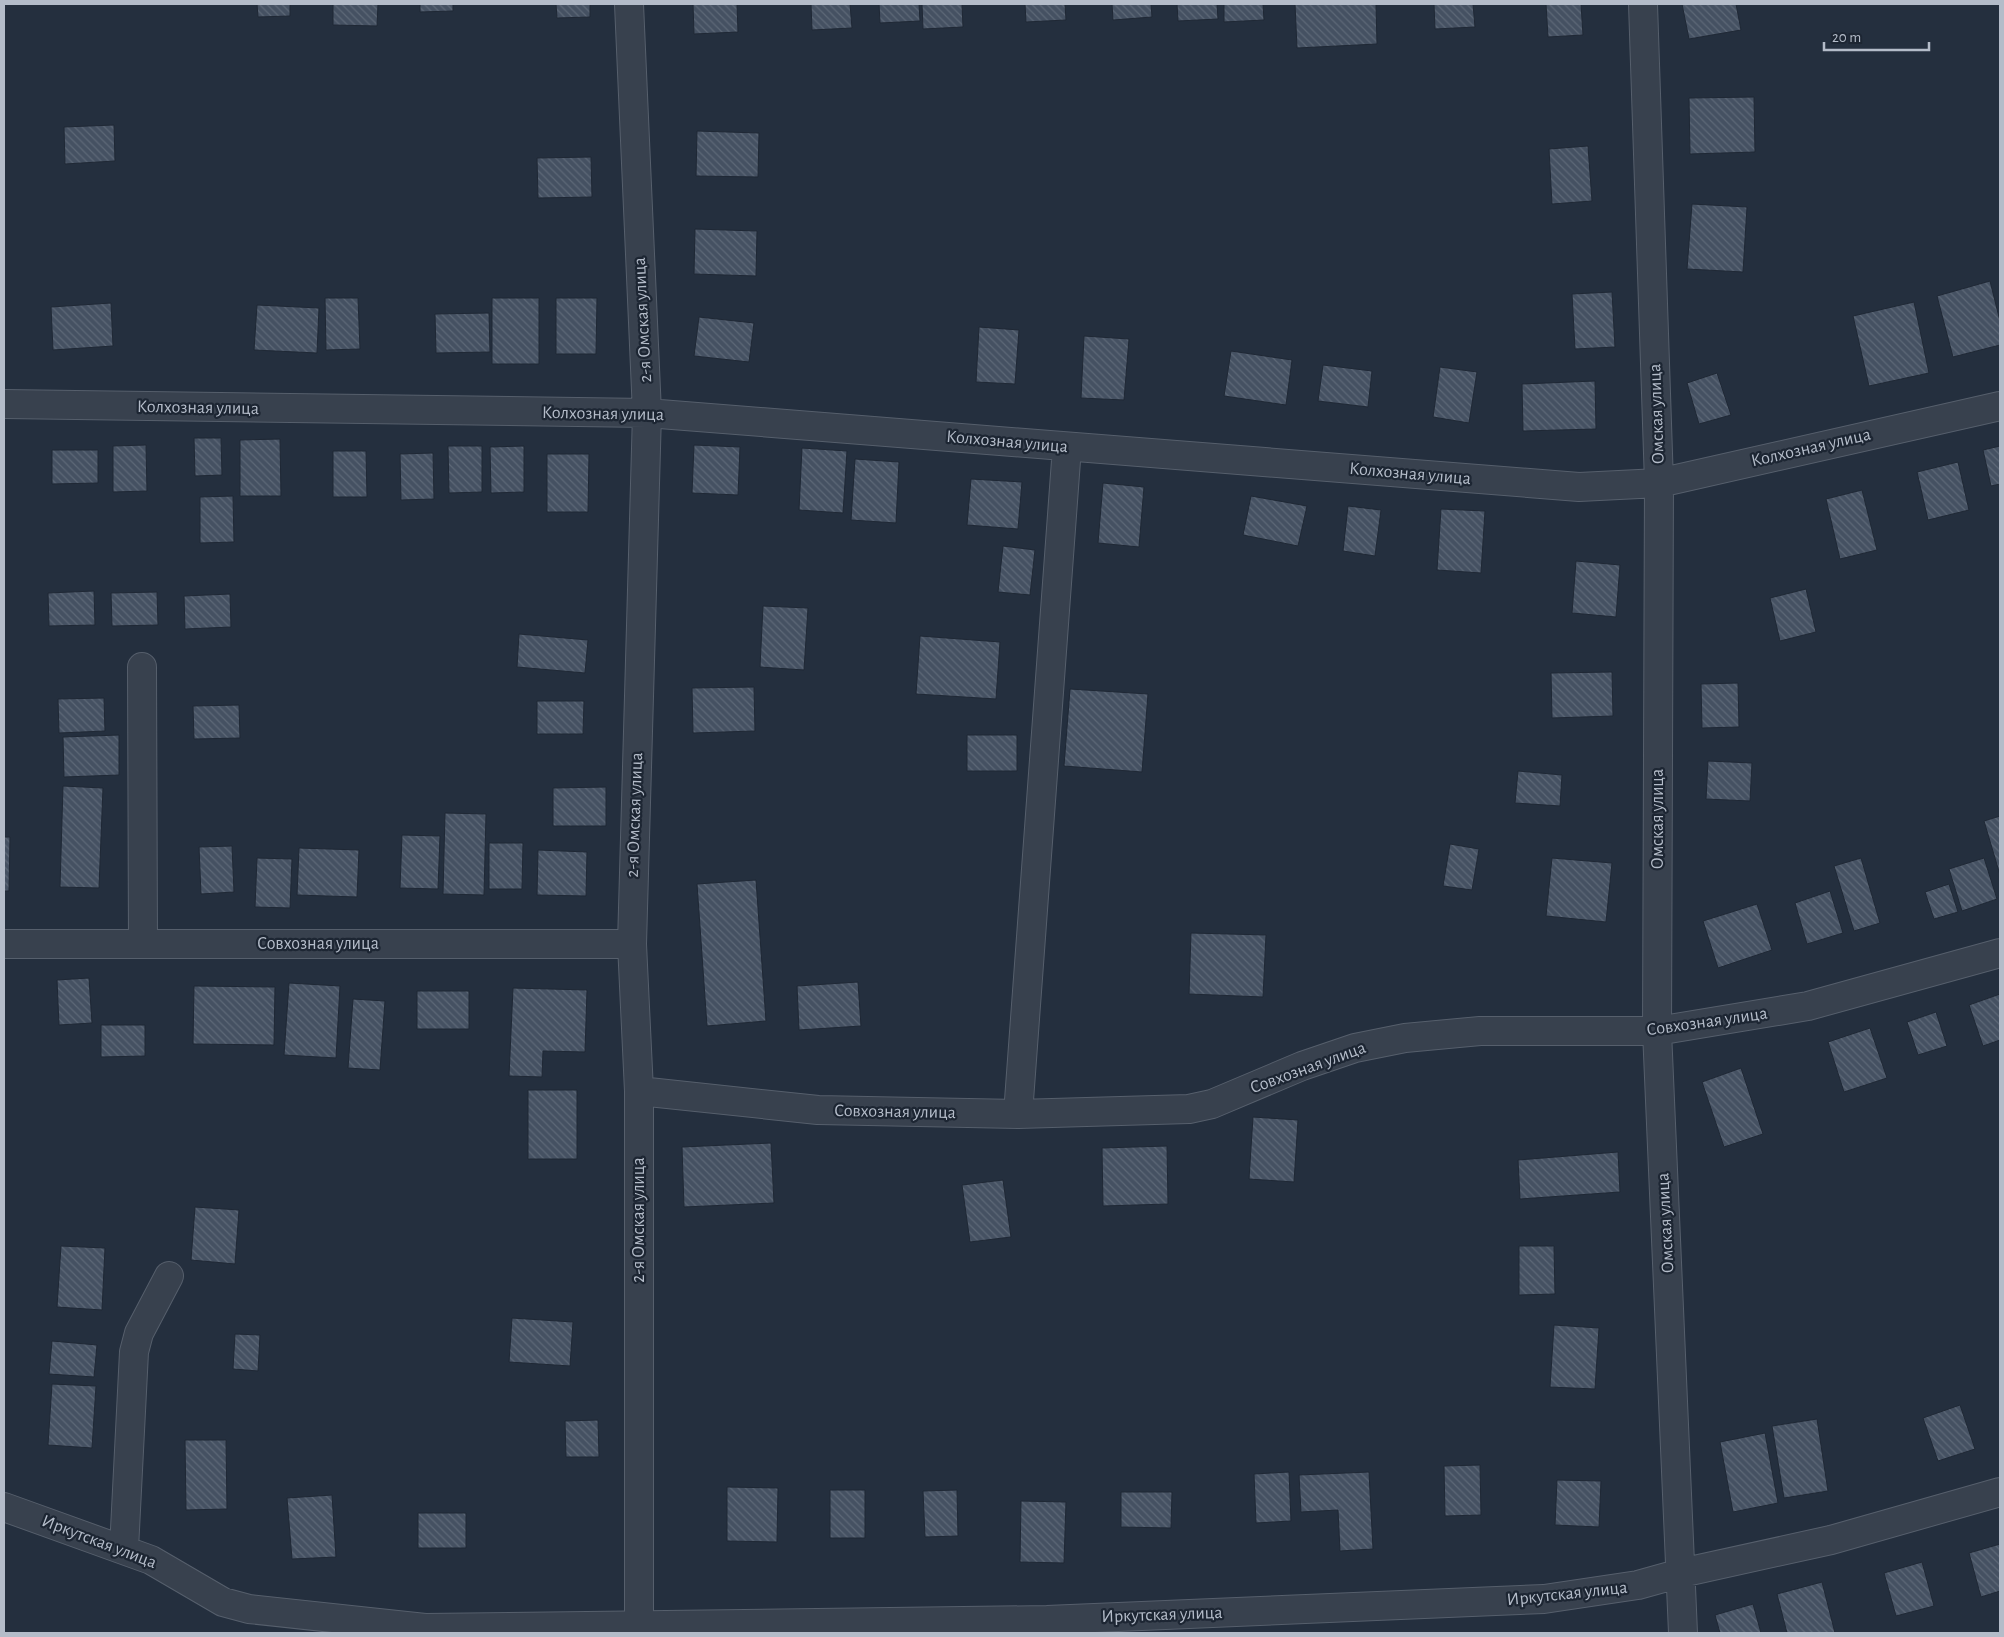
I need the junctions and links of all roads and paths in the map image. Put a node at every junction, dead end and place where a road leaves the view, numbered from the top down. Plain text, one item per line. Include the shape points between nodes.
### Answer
1 (629, 4) edge
2 (1643, 4) edge
3 (4, 404) edge
4 (2000, 406) edge
5 (647, 414) junction
6 (1067, 447) junction
7 (1659, 482) junction
8 (142, 667) dead end
9 (4, 944) edge
10 (144, 944) junction
11 (632, 944) junction
12 (2000, 953) edge
13 (1657, 1031) junction
14 (639, 1092) junction
15 (1018, 1114) junction
16 (169, 1276) dead end
17 (2000, 1492) edge
18 (4, 1507) edge
19 (124, 1549) junction
20 (1681, 1573) junction
21 (640, 1626) junction
22 (1683, 1633) edge

1 - 5 street, 2-я Омская улица
2 - 7 street, Омская улица
3 - 5 street, Колхозная улица
4 - 7 street, Колхозная улица
5 - 6 street, Колхозная улица
5 - 11 street, 2-я Омская улица
6 - 7 street, Колхозная улица via 1579,487
6 - 15 street
7 - 13 street, Омская улица
8 - 10 street
9 - 10 street, Совхозная улица
10 - 11 street, Совхозная улица
11 - 14 street, 2-я Омская улица
12 - 13 street, Совхозная улица via 1808,1006
13 - 15 street, Совхозная улица via 1480,1031 1405,1038 1355,1048 1302,1066 1212,1104 1189,1109
13 - 20 street, Омская улица
14 - 15 street, Совхозная улица via 818,1110
14 - 21 street, 2-я Омская улица
16 - 19 street via 139,1333 134,1352
17 - 20 street, Иркутская улица via 1831,1540
18 - 19 street, Иркутская улица
19 - 21 street, Иркутская улица via 151,1560 223,1602 249,1608 425,1628
20 - 21 street, Иркутская улица via 1638,1585 1544,1599 1047,1620
20 - 22 street, Омская улица

